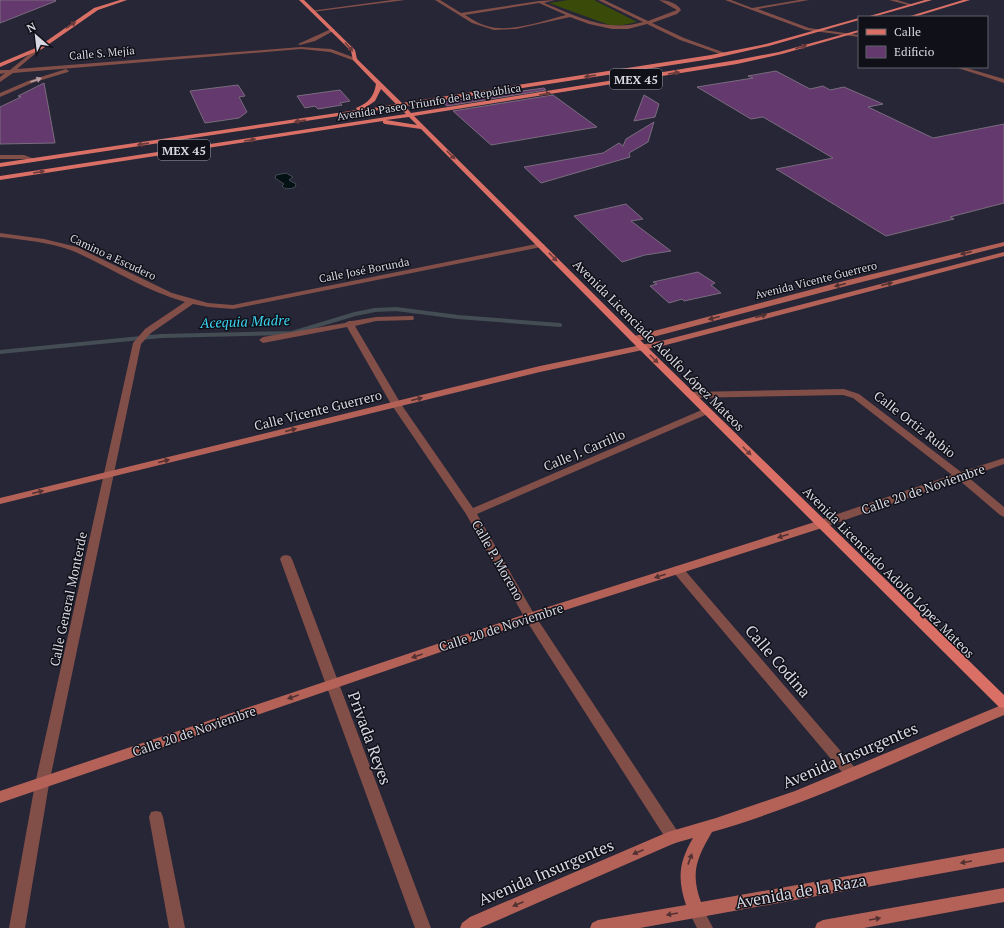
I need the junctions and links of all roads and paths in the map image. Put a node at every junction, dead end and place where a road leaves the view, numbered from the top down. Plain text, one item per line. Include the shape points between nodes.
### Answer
1 (125, 0) edge
2 (301, 0) edge
3 (399, 0) edge
4 (403, 0) edge
5 (437, 0) edge
6 (553, 0) edge
7 (600, 0) edge
8 (661, 0) edge
9 (727, 0) edge
10 (807, 0) edge
11 (891, 0) edge
12 (930, 0) edge
13 (933, 0) edge
14 (968, 0) edge
15 (792, 1) edge
16 (539, 2) junction
17 (912, 5) junction
18 (750, 9) junction
19 (312, 11) junction
20 (926, 12) junction
21 (461, 14) junction
22 (572, 15) junction
23 (872, 16) edge
24 (912, 16) edge
25 (858, 19) edge
26 (647, 22) junction
27 (333, 30) junction
28 (818, 31) junction
29 (858, 31) edge
30 (848, 34) junction
31 (858, 36) edge
32 (40, 48) junction
33 (751, 49) junction
34 (725, 54) junction
35 (182, 57) junction
36 (762, 57) junction
37 (355, 59) junction
38 (736, 62) junction
39 (0, 65) edge
40 (80, 66) junction
41 (961, 68) edge
42 (11, 71) junction
43 (0, 72) edge
44 (0, 80) edge
45 (1004, 81) edge
46 (379, 84) junction
47 (0, 95) edge
48 (401, 105) junction
49 (410, 114) junction
50 (338, 115) junction
51 (367, 122) junction
52 (423, 128) junction
53 (234, 130) junction
54 (167, 140) junction
55 (233, 142) junction
56 (163, 153) junction
57 (0, 157) edge
58 (34, 160) junction
59 (0, 165) edge
60 (0, 178) edge
61 (0, 235) edge
62 (1004, 244) edge
63 (541, 245) junction
64 (1004, 254) edge
65 (190, 302) junction
66 (410, 318) dead end
67 (350, 323) junction
68 (634, 339) junction
69 (263, 340) dead end
70 (642, 347) junction
71 (691, 395) junction
72 (396, 404) junction
73 (707, 411) junction
74 (1004, 461) edge
75 (110, 474) junction
76 (960, 476) junction
77 (0, 501) edge
78 (471, 513) junction
79 (1004, 513) edge
80 (821, 524) junction
81 (286, 559) dead end
82 (678, 570) junction
83 (530, 617) junction
84 (332, 684) junction
85 (1004, 703) edge
86 (1004, 709) edge
87 (852, 774) junction
88 (42, 784) junction
89 (0, 798) edge
90 (156, 817) dead end
91 (707, 828) junction
92 (673, 837) junction
93 (1004, 855) edge
94 (1004, 895) edge
95 (696, 910) junction
96 (17, 928) edge
97 (177, 928) edge
98 (423, 928) edge
99 (468, 928) edge
100 (598, 928) edge
101 (705, 928) edge
102 (823, 928) edge

32 -> 1 main road via 96,10
2 - 19 main road, Avenida Licenciado Adolfo López Mateos
3 - 4 street
3 - 19 street
5 - 21 street
6 - 16 street
7 - 26 street
8 - 26 street via 679,10
9 - 18 street
10 - 15 street
11 - 17 street
12 - 17 main road
13 - 20 main road via 917,8
14 - 20 main road
15 - 18 street
16 - 21 street
16 - 22 street
17 - 23 main road
18 - 28 street
19 - 27 main road, Avenida Licenciado Adolfo López Mateos
20 - 24 main road
21 - 22 street via 487,28 508,29
22 - 26 street via 614,28
25 - 28 main road, MEX 45
26 - 34 street via 692,43
27 - 35 street, Calle S. Mejía via 317,39 296,45 198,53
27 -> 37 main road, Avenida Licenciado Adolfo López Mateos via 353,51
28 - 30 street
28 - 33 main road, MEX 45
29 - 30 main road, Avenida Paseo Triunfo de la República / MEX 45
30 - 31 street
36 -> 30 main road, Avenida Paseo Triunfo de la República / MEX 45
32 - 39 main road
32 - 42 street
33 - 34 main road, MEX 45
33 - 36 main road via 751,55
34 - 38 main road via 734,58
34 -> 48 main road, Avenida Paseo Triunfo de la República / MEX 45
35 - 37 street, Calle S. Mejía via 301,48 331,51
35 - 40 street, Calle S. Mejía
36 - 38 main road, Avenida Paseo Triunfo de la República / MEX 45
37 - 46 main road, Avenida Licenciado Adolfo López Mateos
49 -> 38 main road, Avenida Paseo Triunfo de la República / MEX 45
40 - 42 street, Calle S. Mejía
47 -> 40 street
41 - 45 street
42 - 43 street, Calle S. Mejía
42 - 44 street
46 - 48 main road, Avenida Licenciado Adolfo López Mateos
46 - 50 main road via 378,94 373,101 361,108
48 - 49 main road, Avenida Licenciado Adolfo López Mateos
48 - 50 main road, Avenida Paseo Triunfo de la República / MEX 45
49 - 51 main road, Avenida Paseo Triunfo de la República / MEX 45
49 - 52 main road, Avenida Licenciado Adolfo López Mateos
50 -> 53 main road, Avenida Paseo Triunfo de la República / MEX 45
51 - 52 main road
55 -> 51 main road, Avenida Paseo Triunfo de la República / MEX 45
52 -> 63 main road, Avenida Licenciado Adolfo López Mateos
53 - 54 main road, Avenida Paseo Triunfo de la República / MEX 45
53 - 55 main road via 226,138
54 - 56 main road via 173,143 174,147
54 -> 58 main road, Avenida Paseo Triunfo de la República / MEX 45
55 - 56 main road, Avenida Paseo Triunfo de la República / MEX 45
60 -> 56 main road, Avenida Paseo Triunfo de la República / MEX 45
57 - 58 street via 24,157
58 - 59 main road, Avenida Paseo Triunfo de la República / MEX 45
61 - 65 street, Camino a Escudero via 44,241 74,249 169,295
62 -> 68 main road, Avenida Vicente Guerrero
63 - 65 street, Calle José Borunda via 254,304 233,306
63 -> 68 main road, Avenida Licenciado Adolfo López Mateos
70 -> 64 main road, Avenida Vicente Guerrero
65 - 75 street, Calle General Monterde via 148,331 137,343
66 - 67 street
67 - 69 street
67 - 72 street, Calle P. Moreno
68 - 70 main road, Avenida Licenciado Adolfo López Mateos
70 -> 71 main road, Avenida Licenciado Adolfo López Mateos
72 -> 70 main road, Calle Vicente Guerrero
71 - 73 main road, Avenida Licenciado Adolfo López Mateos
71 - 76 street, Calle Ortiz Rubio via 844,392 862,399
75 -> 72 main road, Calle Vicente Guerrero
72 - 78 street, Calle P. Moreno
73 - 78 street, Calle J. Carrillo
73 -> 80 main road, Avenida Licenciado Adolfo López Mateos
74 - 76 street, Calle 20 de Noviembre
77 -> 75 main road, Calle Vicente Guerrero
75 - 88 street, Calle General Monterde
76 - 79 street, Calle Ortiz Rubio
76 - 80 street, Calle 20 de Noviembre
78 - 83 street, Calle P. Moreno
80 -> 82 main road, Calle 20 de Noviembre
80 - 85 main road, Avenida Licenciado Adolfo López Mateos
81 - 84 street, Privada Reyes
82 -> 83 main road, Calle 20 de Noviembre
82 - 87 street, Calle Codina
83 -> 84 main road, Calle 20 de Noviembre
83 - 92 street, Calle P. Moreno
84 -> 88 main road, Calle 20 de Noviembre
84 - 98 street, Privada Reyes
86 - 87 main road, Avenida Insurgentes
87 - 91 main road, Avenida Insurgentes via 777,805
88 - 89 main road, Calle 20 de Noviembre
88 - 96 street, Calle General Monterde
90 - 97 street
91 - 92 main road, Avenida Insurgentes
95 -> 91 main road via 687,882 687,868 692,853
92 -> 99 main road, Avenida Insurgentes via 475,922
93 -> 95 main road, Avenida de la Raza
102 -> 94 main road
95 -> 100 main road, Avenida de la Raza
95 - 101 street

